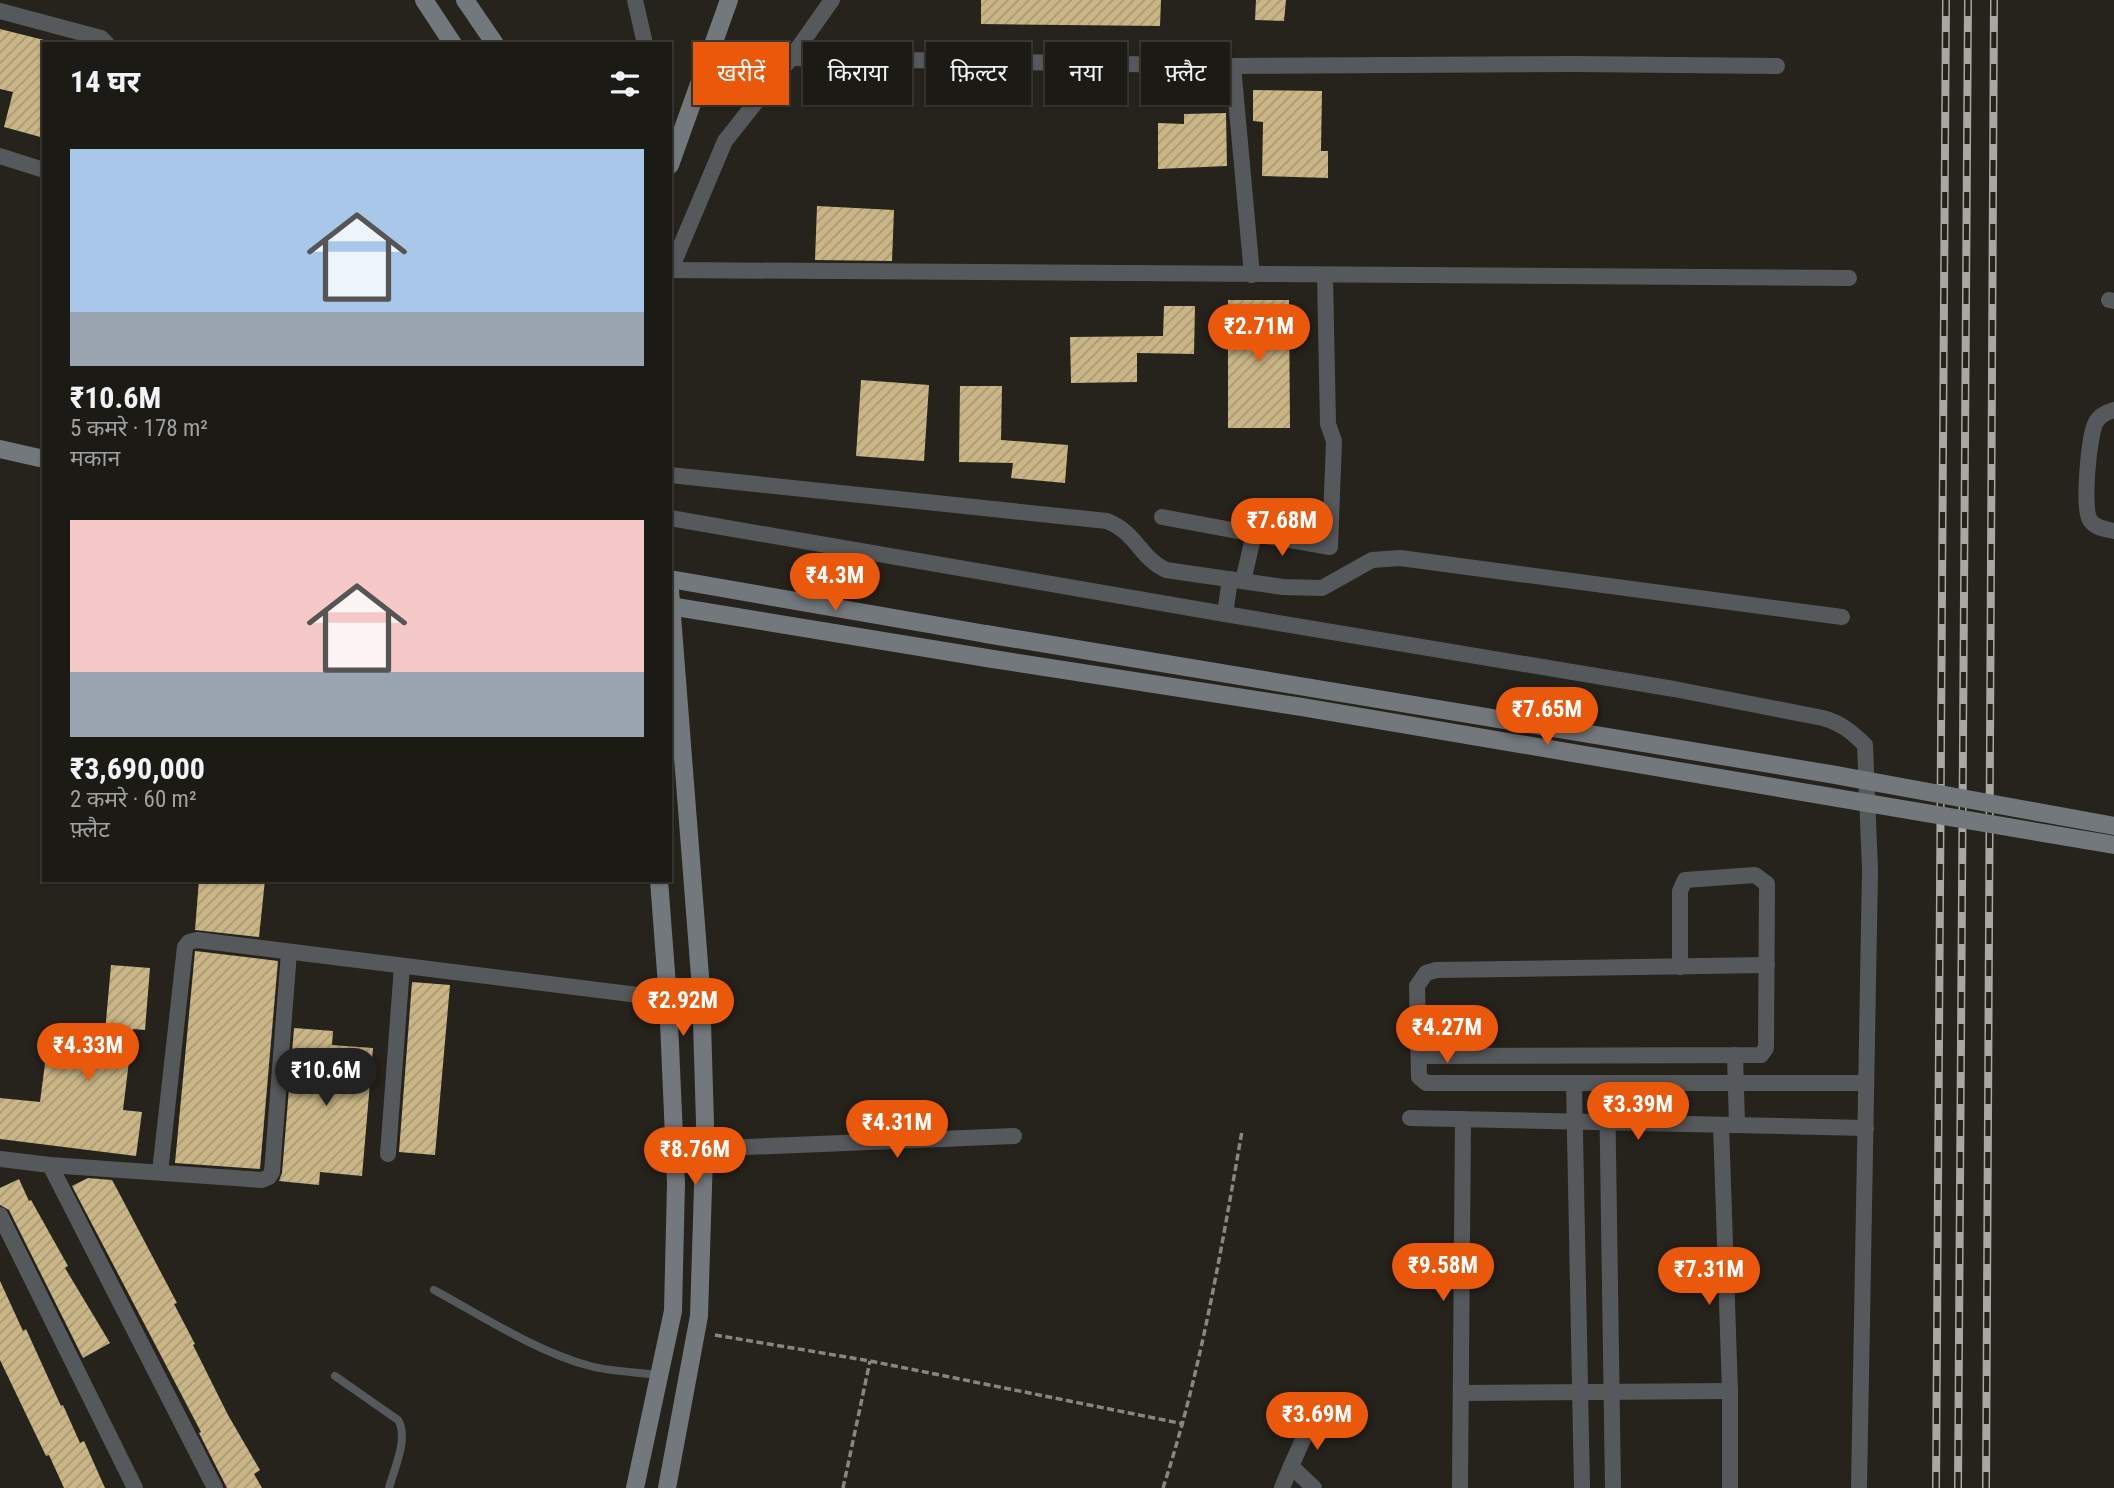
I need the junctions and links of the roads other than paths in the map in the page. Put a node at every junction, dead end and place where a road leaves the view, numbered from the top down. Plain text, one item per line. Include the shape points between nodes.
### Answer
1 (424, 0) edge
2 (465, 0) edge
3 (635, 0) edge
4 (729, 0) edge
5 (832, 0) edge
6 (0, 10) edge
7 (105, 42) edge
8 (452, 42) edge
9 (494, 42) edge
10 (645, 42) edge
11 (791, 58) junction
12 (1233, 66) junction
13 (1777, 66) dead end
14 (672, 154) edge
15 (0, 156) edge
16 (42, 169) edge
17 (672, 268) edge
18 (672, 270) edge
19 (1252, 275) junction
20 (1325, 276) junction
21 (1849, 278) dead end
22 (2114, 410) edge
23 (0, 449) edge
24 (42, 459) edge
25 (672, 475) edge
26 (1162, 517) dead end
27 (672, 518) edge
28 (2114, 531) edge
29 (1254, 534) junction
30 (672, 579) edge
31 (1237, 580) junction
32 (672, 600) edge
33 (672, 613) edge
34 (1226, 614) junction
35 (1842, 617) dead end
36 (2114, 826) edge
37 (2114, 845) edge
38 (659, 882) edge
39 (289, 952) junction
40 (1768, 965) junction
41 (402, 966) junction
42 (1680, 967) junction
43 (668, 999) junction
44 (702, 1003) junction
45 (1735, 1055) junction
46 (1419, 1056) junction
47 (1574, 1083) junction
48 (1736, 1083) junction
49 (1865, 1083) junction
50 (1606, 1084) junction
51 (1410, 1118) dead end
52 (1463, 1119) junction
53 (1576, 1122) junction
54 (1608, 1122) junction
55 (1729, 1125) junction
56 (1866, 1128) junction
57 (1014, 1136) dead end
58 (674, 1150) junction
59 (704, 1150) junction
60 (388, 1154) dead end
61 (0, 1159) edge
62 (51, 1165) junction
63 (160, 1172) junction
64 (0, 1215) edge
65 (434, 1290) dead end
66 (660, 1375) junction
67 (335, 1376) dead end
68 (1730, 1391) junction
69 (1581, 1392) junction
70 (1613, 1392) junction
71 (1461, 1393) junction
72 (1315, 1413) dead end
73 (1291, 1466) junction
74 (135, 1488) edge
75 (215, 1488) edge
76 (389, 1488) edge
77 (635, 1488) edge
78 (667, 1488) edge
79 (1282, 1488) edge
80 (1314, 1488) edge
81 (1460, 1488) edge
82 (1582, 1488) edge
83 (1613, 1488) edge
84 (1730, 1488) edge
85 (1859, 1488) edge

1 - 8 street
2 - 9 street
3 - 10 street
4 - 14 street
5 - 11 street
6 - 7 street
11 - 12 street
11 - 17 street via 725,141
12 - 13 street
12 - 19 street
15 - 16 street
18 - 19 street
19 - 20 street
20 - 21 street
20 - 29 street via 1328,424 1334,441 1330,547
22 - 28 street via 2096,421 2086,510 2098,527
23 - 24 street
25 - 31 street via 1107,521 1132,536 1151,561 1166,570
26 - 29 street
27 - 34 street
29 - 31 street
30 - 36 street, bridge
31 - 34 street
31 - 35 street via 1322,588 1372,560 1400,558
32 - 37 street, bridge via 993,659
33 - 44 street
34 - 49 street via 1674,689 1823,718 1852,732 1865,746 1870,870
38 - 43 street
39 - 41 street
39 - 63 street via 197,940 185,947
39 - 63 street via 272,1172 262,1180
40 - 42 street
40 - 42 street via 1767,884 1755,875 1685,880 1680,891
40 - 45 street via 1766,1048 1761,1055
41 - 43 street
41 - 60 street
42 - 46 street via 1426,973 1417,986
43 - 44 street
43 - 58 street
44 - 59 street
45 - 46 street
45 - 48 street
46 - 47 street via 1419,1077 1426,1083
47 - 50 street
47 - 53 street
48 - 49 street
48 - 50 street
48 - 55 street
49 - 56 street
50 - 54 street
51 - 52 street
52 - 53 street
52 - 71 street
53 - 54 street
53 - 69 street
54 - 55 street
54 - 70 street
55 - 56 street
55 - 68 street
56 - 85 street
57 - 59 street
58 - 59 street
58 - 66 street via 673,1311
59 - 78 street via 697,1332
61 - 62 street
62 - 63 street
62 - 75 street
64 - 74 street
65 - 66 lane via 571,1360
66 - 77 street
67 - 76 lane via 401,1425
68 - 70 street
68 - 84 street
69 - 70 street
69 - 71 street
69 - 82 street
70 - 83 street
71 - 81 street
72 - 73 street
73 - 79 street
73 - 80 street

